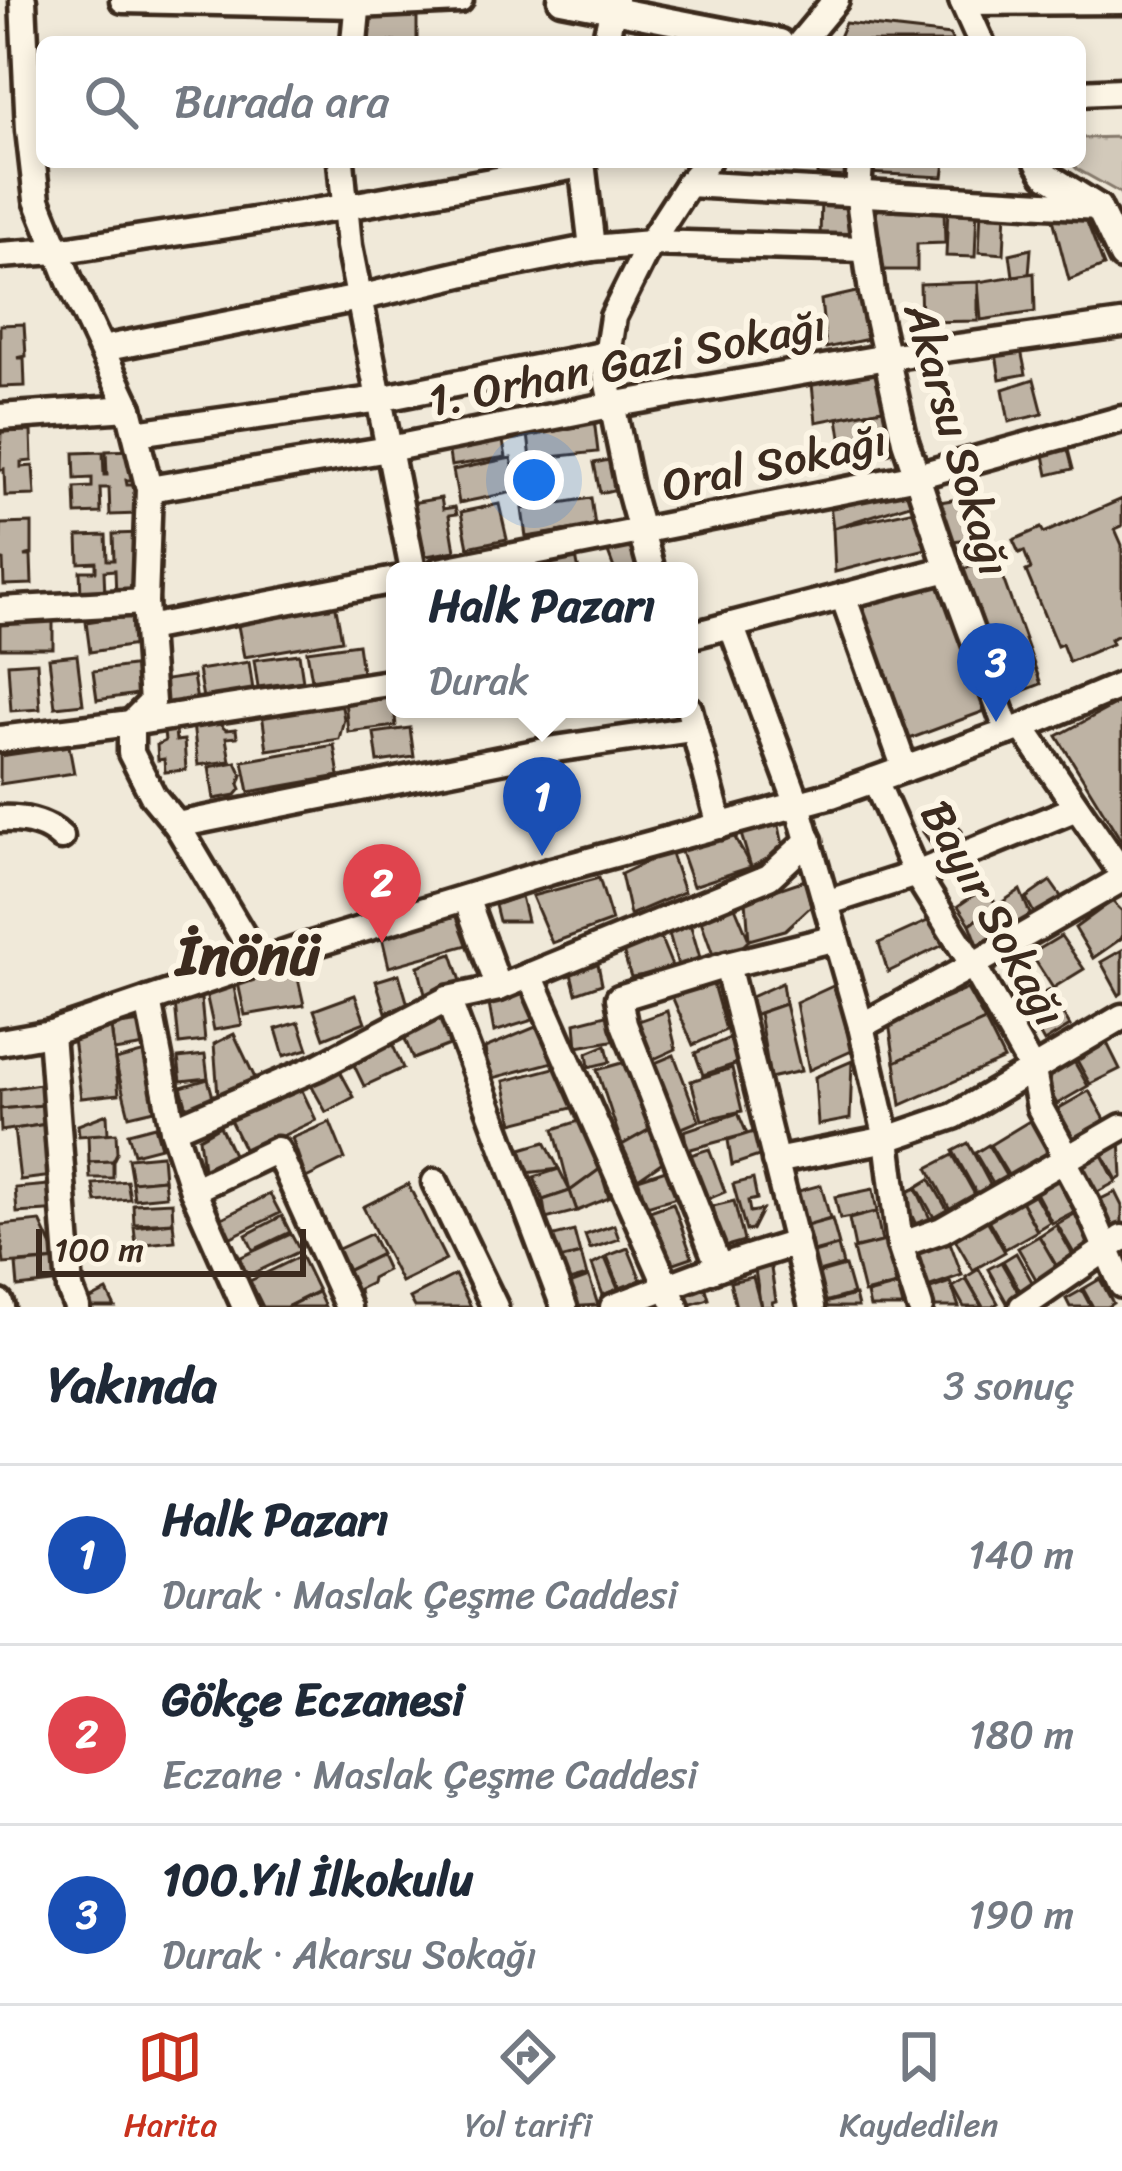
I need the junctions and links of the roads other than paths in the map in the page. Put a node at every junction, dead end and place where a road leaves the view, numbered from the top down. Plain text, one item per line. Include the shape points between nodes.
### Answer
1 (23, 0) edge
2 (123, 0) edge
3 (460, 0) edge
4 (561, 0) edge
5 (836, 0) edge
6 (963, 1) edge
7 (1122, 1) edge
8 (357, 3) edge
9 (614, 5) edge
10 (354, 36) edge
11 (606, 36) edge
12 (753, 36) edge
13 (806, 36) edge
14 (978, 36) edge
15 (1122, 91) edge
16 (1086, 93) edge
17 (342, 168) edge
18 (560, 168) edge
19 (582, 168) edge
20 (701, 168) edge
21 (860, 168) edge
22 (1042, 168) edge
23 (688, 184) junction
24 (858, 192) junction
25 (345, 207) junction
26 (1098, 207) junction
27 (650, 243) junction
28 (592, 248) junction
29 (866, 249) junction
30 (57, 250) junction
31 (0, 255) edge
32 (1122, 257) edge
33 (359, 298) junction
34 (1122, 325) edge
35 (102, 349) junction
36 (607, 354) junction
37 (886, 357) junction
38 (380, 399) junction
39 (610, 406) junction
40 (0, 418) edge
41 (1122, 419) edge
42 (132, 420) junction
43 (389, 449) junction
44 (916, 476) junction
45 (149, 489) junction
46 (639, 532) junction
47 (411, 562) edge
48 (486, 562) edge
49 (649, 562) edge
50 (948, 569) junction
51 (386, 581) edge
52 (843, 596) junction
53 (0, 610) edge
54 (146, 615) junction
55 (731, 625) junction
56 (698, 634) edge
57 (386, 683) edge
58 (1122, 685) edge
59 (690, 719) edge
60 (130, 723) junction
61 (1015, 730) junction
62 (0, 739) edge
63 (905, 769) junction
64 (874, 780) junction
65 (798, 805) junction
66 (1077, 808) junction
67 (0, 819) edge
68 (176, 825) junction
69 (720, 826) junction
70 (61, 837) dead end
71 (809, 840) junction
72 (916, 874) junction
73 (1122, 876) edge
74 (466, 898) junction
75 (826, 903) junction
76 (836, 938) junction
77 (259, 963) junction
78 (727, 965) junction
79 (974, 965) junction
80 (530, 975) junction
81 (499, 988) junction
82 (448, 999) junction
83 (148, 1000) junction
84 (1122, 1017) edge
85 (861, 1025) junction
86 (51, 1033) junction
87 (0, 1042) edge
88 (1033, 1071) junction
89 (1122, 1127) edge
90 (172, 1129) junction
91 (887, 1139) junction
92 (1063, 1159) junction
93 (776, 1161) junction
94 (435, 1182) dead end
95 (193, 1190) junction
96 (796, 1243) junction
97 (1113, 1243) edge
98 (900, 1245) junction
99 (719, 1268) junction
100 (1122, 1285) edge
101 (672, 1296) edge
102 (77, 1307) edge
103 (244, 1307) edge
104 (348, 1307) edge
105 (496, 1307) edge
106 (564, 1307) edge
107 (614, 1307) edge
108 (812, 1307) edge
109 (920, 1307) edge
110 (1022, 1307) edge

1 - 30 street via 38,200
2 - 8 street
3 - 8 street
4 - 9 street
5 - 13 street
6 - 7 street
6 - 14 street
8 - 10 street
9 - 11 street
9 - 12 street
15 - 16 street
17 - 25 street
18 - 25 street
19 - 28 street
20 - 23 street
21 - 24 street, Akarsu Sokağı
22 - 26 street
23 - 24 street
23 - 27 street
24 - 26 street
24 - 29 street, Akarsu Sokağı
25 - 30 street
25 - 33 street
26 - 32 street
27 - 28 street
27 - 29 street
27 - 36 street via 613,317
28 - 33 street
29 - 37 street, Akarsu Sokağı
30 - 31 street
30 - 35 street
33 - 35 street
33 - 38 street
34 - 37 street, 1. Orhan Gazi Sokağı
35 - 42 street
36 - 38 street
36 - 39 street
37 - 39 street, 1. Orhan Gazi Sokağı
37 - 44 street, Akarsu Sokağı
38 - 42 street
38 - 43 street
39 - 43 street, 1. Orhan Gazi Sokağı
39 - 46 street
40 - 42 street
41 - 44 street, Oral Sokağı
42 - 45 street
43 - 45 street, 1. Orhan Gazi Sokağı
43 - 47 street
44 - 46 street, Oral Sokağı
44 - 50 street, Akarsu Sokağı
45 - 54 street
46 - 48 street, Oral Sokağı
46 - 49 street
50 - 52 street
50 - 61 street, Akarsu Sokağı
51 - 54 street
52 - 55 street
52 - 63 street
53 - 54 street
54 - 60 street via 152,702
55 - 56 street
55 - 65 street
57 - 60 street
58 - 61 street
59 - 68 street
59 - 69 street
60 - 62 street
60 - 68 street via 131,753
61 - 63 street
61 - 66 street, Akarsu Sokağı
63 - 64 street
64 - 65 street
64 - 72 street, Bayır Sokağı
65 - 69 street
65 - 71 street
66 - 72 street
66 - 73 street, Akarsu Sokağı
67 - 70 street via 35,823
68 - 77 street
69 - 74 street
71 - 75 street
71 - 80 street via 769,877
72 - 75 street
72 - 79 street, Bayır Sokağı
73 - 79 street
74 - 77 street
74 - 81 street
75 - 76 street
76 - 78 street
76 - 85 street
77 - 83 street
78 - 93 street
78 - 99 street via 620,998
79 - 85 street
79 - 88 street, Bayır Sokağı
80 - 81 street
80 - 101 street
81 - 82 street
82 - 90 street via 320,1066
82 - 106 street
83 - 86 street
83 - 90 street
84 - 88 street
85 - 91 street
86 - 87 street
86 - 102 street
88 - 91 street via 954,1116
88 - 92 street, Bayır Sokağı
89 - 92 street
90 - 95 street
91 - 93 street
91 - 98 street
92 - 97 street, Bayır Sokağı
92 - 98 street
93 - 96 street
94 - 105 street
95 - 103 street
95 - 104 street via 277,1150
96 - 99 street
96 - 108 street
97 - 100 street, Bayır Sokağı
97 - 110 street
98 - 109 street
99 - 101 street
101 - 107 street

